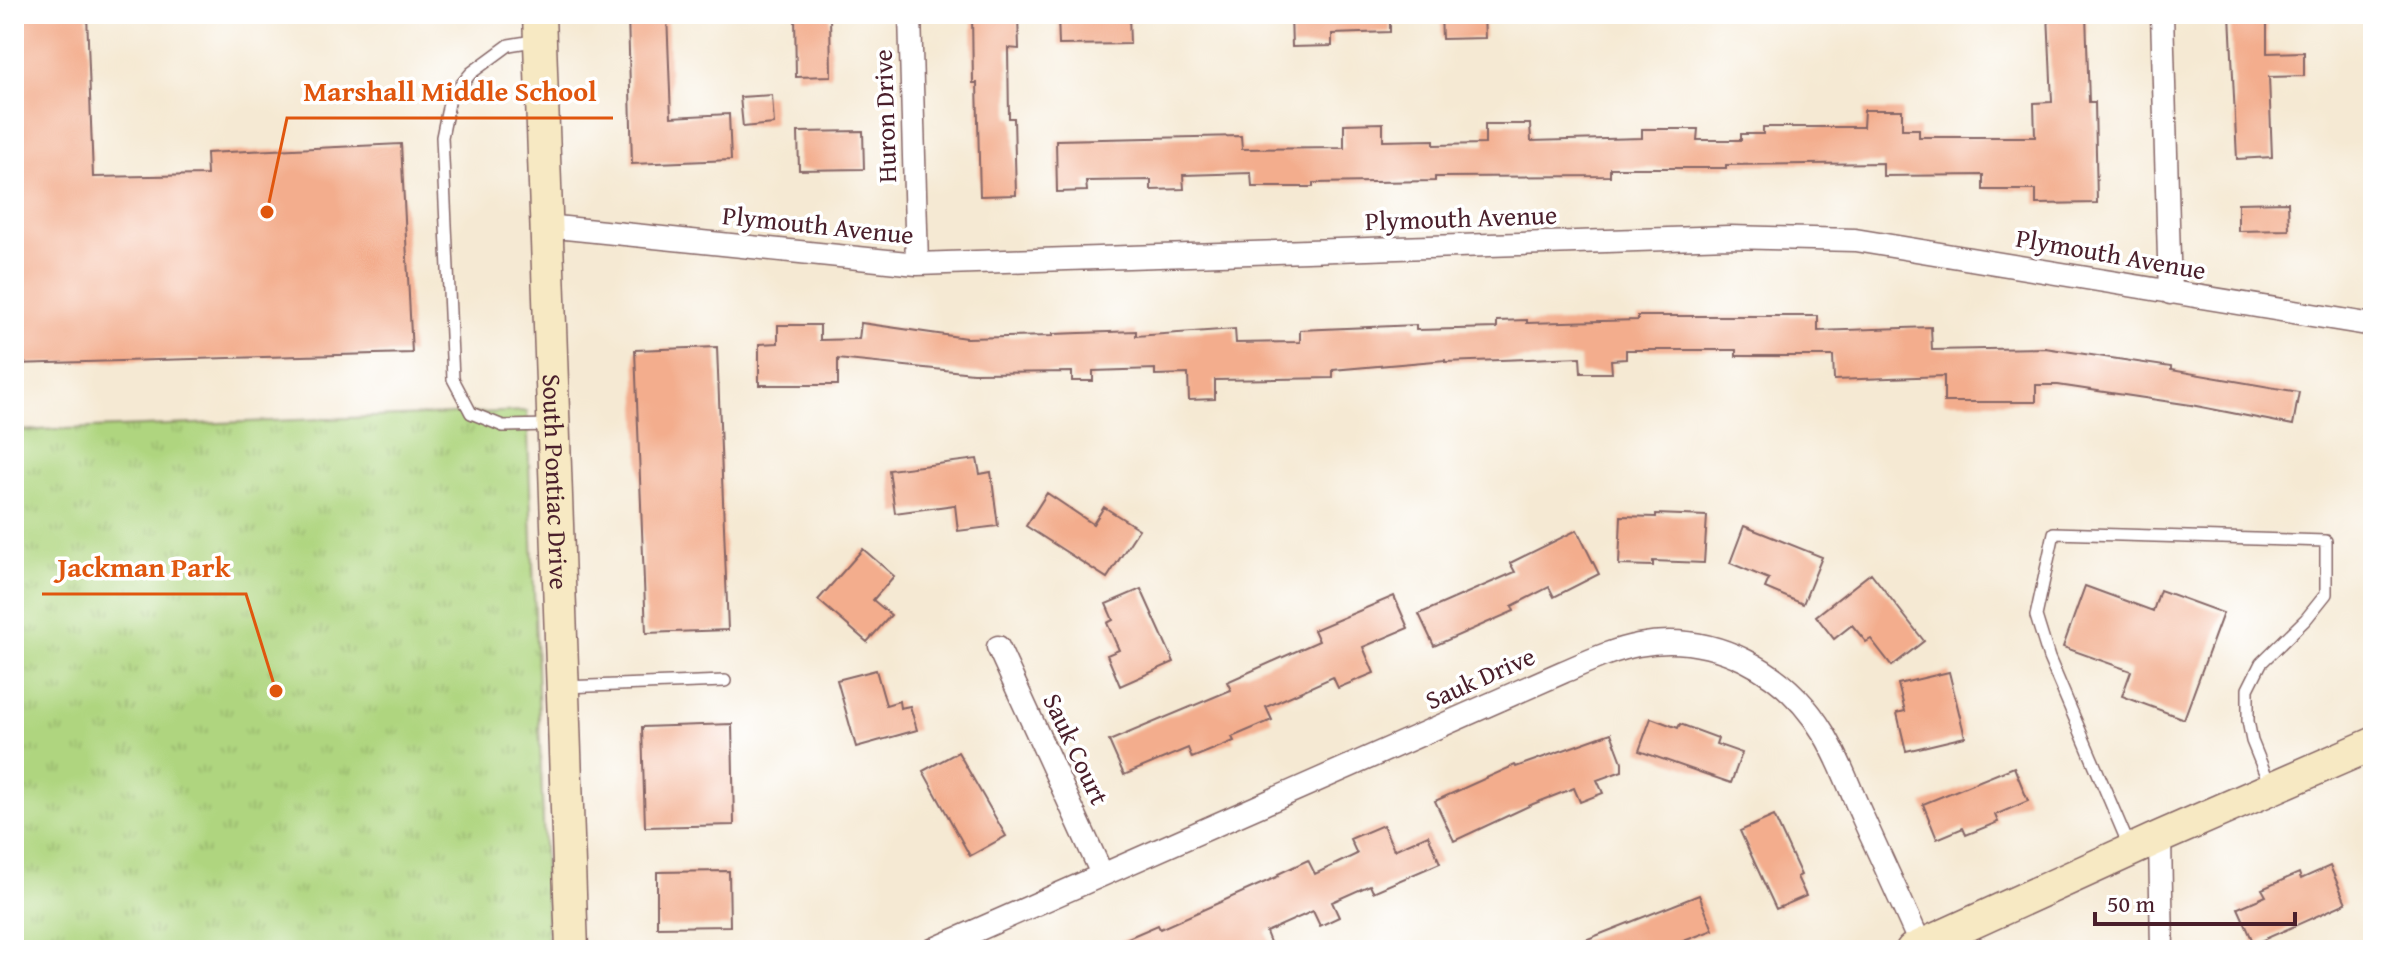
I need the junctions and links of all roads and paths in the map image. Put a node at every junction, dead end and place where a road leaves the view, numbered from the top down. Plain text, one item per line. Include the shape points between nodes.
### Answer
1 (910, 14) edge
2 (2162, 14) edge
3 (539, 27) edge
4 (546, 226) junction
5 (917, 264) junction
6 (2170, 293) junction
7 (2373, 325) edge
8 (553, 424) junction
9 (998, 647) dead end
10 (725, 681) dead end
11 (563, 687) junction
12 (2373, 744) edge
13 (2272, 788) junction
14 (2160, 837) junction
15 (2131, 850) junction
16 (1102, 874) junction
17 (1916, 948) edge
18 (572, 950) edge
19 (932, 950) edge
20 (2162, 950) edge

1 - 5 street, Huron Drive
2 - 6 street
3 - 4 street, South Pontiac Drive
3 - 8 lane via 471,73 450,98 442,137 453,379 471,413 503,426
4 - 5 street, Plymouth Avenue
4 - 8 street, South Pontiac Drive
5 - 6 street, Plymouth Avenue via 1801,238 1855,240
6 - 7 street, Plymouth Avenue
8 - 11 street, South Pontiac Drive
9 - 16 street, Sauk Court
10 - 11 lane
11 - 18 street, South Pontiac Drive
12 - 13 street
13 - 14 street
13 - 15 lane via 2252,741 2248,689 2261,663 2326,594 2326,541 2054,533 2036,616
14 - 15 street
14 - 20 street
15 - 17 street
16 - 17 street, Sauk Drive via 1614,651 1680,642 1748,661 1801,702 1825,735
16 - 19 street, Sauk Drive

